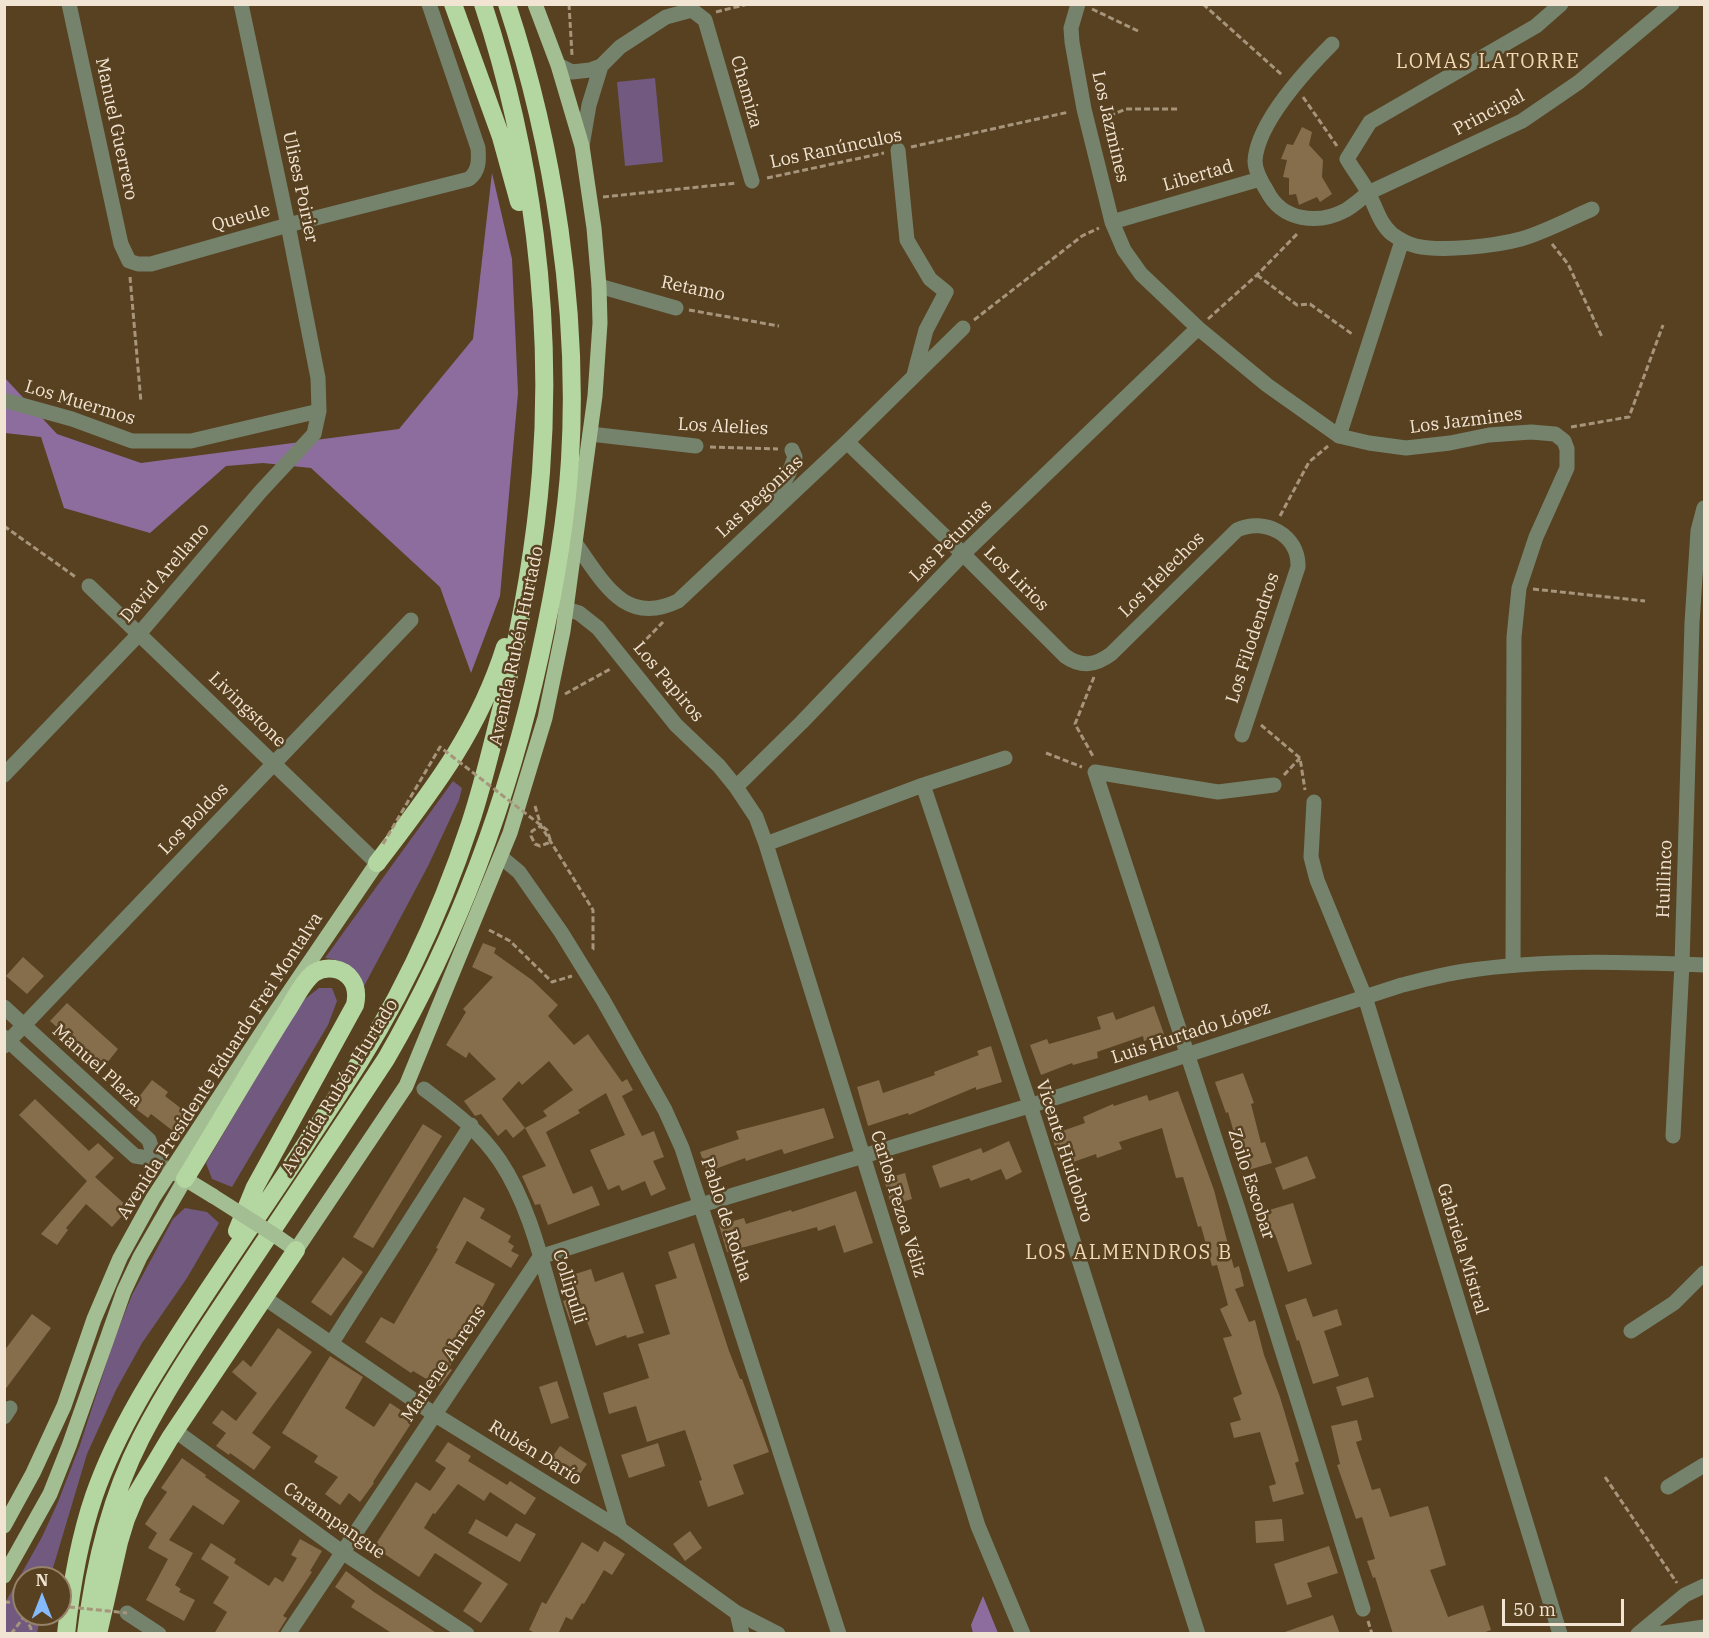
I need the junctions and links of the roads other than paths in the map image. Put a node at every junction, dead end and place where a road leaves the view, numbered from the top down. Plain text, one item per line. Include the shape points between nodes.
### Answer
1 (69, 4) edge
2 (241, 4) edge
3 (429, 4) edge
4 (453, 4) edge
5 (483, 4) edge
6 (507, 4) edge
7 (535, 4) edge
8 (1561, 4) edge
9 (1672, 4) edge
10 (1084, 7) edge
11 (1332, 44) dead end
12 (601, 66) junction
13 (565, 68) junction
14 (582, 146) junction
15 (898, 150) road end
16 (1260, 179) junction
17 (752, 181) road end
18 (1368, 193) junction
19 (1592, 209) dead end
20 (1112, 222) junction
21 (288, 225) junction
22 (1402, 241) junction
23 (129, 261) joint
24 (538, 274) junction
25 (600, 286) junction
26 (676, 308) road end
27 (963, 328) road end
28 (1198, 328) junction
29 (914, 376) junction
30 (318, 378) joint
31 (7, 401) dead end
32 (319, 411) junction
33 (590, 434) junction
34 (1339, 436) junction
35 (847, 442) junction
36 (696, 446) road end
37 (792, 450) road end
38 (779, 506) junction
39 (1704, 508) edge
40 (1273, 528) joint
41 (575, 543) junction
42 (963, 554) junction
43 (529, 574) junction
44 (88, 586) road end
45 (566, 609) junction
46 (411, 620) dead end
47 (1698, 623) edge
48 (139, 634) junction
49 (1083, 664) joint
50 (1242, 735) dead end
51 (1005, 758) dead end
52 (274, 763) junction
53 (4, 775) edge
54 (923, 784) junction
55 (1274, 785) road end
56 (736, 787) junction
57 (1314, 802) road end
58 (766, 844) junction
59 (501, 857) junction
60 (378, 863) junction
61 (1682, 964) junction
62 (1513, 965) junction
63 (1704, 965) edge
64 (1365, 997) junction
65 (4, 1006) edge
66 (24, 1025) junction
67 (6, 1041) edge
68 (1188, 1054) junction
69 (424, 1089) dead end
70 (1030, 1105) junction
71 (471, 1125) junction
72 (1673, 1136) dead end
73 (863, 1156) junction
74 (155, 1159) junction
75 (178, 1175) junction
76 (701, 1205) junction
77 (296, 1250) junction
78 (540, 1257) junction
79 (223, 1269) junction
80 (1704, 1273) edge
81 (272, 1303) dead end
82 (1631, 1331) dead end
83 (331, 1344) junction
84 (434, 1414) junction
85 (181, 1435) dead end
86 (1704, 1465) edge
87 (1668, 1487) dead end
88 (4, 1526) edge
89 (620, 1529) junction
90 (342, 1552) junction
91 (4, 1576) edge
92 (1704, 1586) edge
93 (1363, 1609) dead end
94 (127, 1613) road end
95 (737, 1613) junction
96 (1704, 1627) edge
97 (66, 1634) edge
98 (86, 1634) edge
99 (98, 1634) edge
100 (159, 1634) edge
101 (288, 1634) edge
102 (467, 1634) edge
103 (742, 1634) edge
104 (778, 1634) edge
105 (839, 1634) edge
106 (1023, 1634) edge
107 (1198, 1634) edge
108 (1560, 1634) edge
109 (1638, 1634) edge
110 (1657, 1634) edge

1 - 23 street, Manuel Guerrero via 121,244
2 - 21 street, Ulises Poirier
3 - 21 street, Queule via 478,148 476,173 469,179
4 - 24 highway via 501,137
5 - 24 highway via 515,120
6 - 98 highway, Avenida Rubén Hurtado via 536,107 551,182 563,264 571,376 568,487 561,545 511,772 484,853 444,950 410,1017 185,1362 141,1438 103,1538
7 - 13 main road
8 - 18 street via 1536,26 1370,122 1347,159
9 - 18 street, Principal via 1579,82 1522,121
10 - 20 street, Los Jazmines via 1071,28 1086,116
11 - 16 street via 1309,67 1265,128 1255,163
12 - 13 street via 590,70
12 - 14 street
12 - 17 street, Chamiza via 620,47 666,17 692,10 705,20
13 - 14 main road
14 - 25 main road
15 - 29 street via 907,240 930,279 946,292 926,330
16 - 18 street, Principal via 1270,197 1295,217 1330,216 1346,210
16 - 20 street, Libertad
18 - 22 street via 1380,218
19 - 22 street via 1521,239 1493,245 1441,248
20 - 28 street, Los Jazmines via 1124,250 1141,274
21 - 23 street, Queule via 151,264
21 - 30 street, Ulises Poirier
22 - 34 street
24 - 43 highway, Avenida Rubén Hurtado via 543,340 543,448
25 - 26 street, Retamo
25 - 33 main road via 599,359
27 - 29 street, Las Begonias
28 - 34 street, Los Jazmines via 1267,385
28 - 42 street, Las Petunias
29 - 35 street, Las Begonias
30 - 32 street, David Arellano
31 - 32 street, Los Muermos via 132,441 191,441
32 - 48 street, David Arellano via 314,434
33 - 36 street, Los Alelies
33 - 41 main road
34 - 62 street, Los Jazmines via 1406,448 1489,435 1544,432 1555,434 1567,449 1567,468 1536,537 1520,588 1514,637
35 - 38 street, Las Begonias
35 - 42 street, Los Lirios
37 - 38 street, Los Alelies via 795,457 775,498
38 - 41 street, Las Begonias via 678,601 664,607 634,608 622,601
39 - 47 street, Huillinco via 1698,531
40 - 49 street, Los Helechos via 1256,524 1237,530 1111,654 1100,662
40 - 50 street, Los Filodendros via 1296,550 1298,567
41 - 45 main road
42 - 49 street, Los Lirios via 1065,656
42 - 56 street, Las Petunias
43 - 60 highway via 482,709 448,768
43 - 79 highway, Avenida Rubén Hurtado via 510,674 478,799 426,936 360,1062
44 - 48 street, Livingstone
45 - 56 street, Los Papiros via 579,613 598,628 676,724
45 - 59 main road via 545,718
46 - 52 street, Los Boldos
47 - 61 street, Huillinco
48 - 52 street, Livingstone
48 - 53 street, David Arellano
51 - 54 street
52 - 60 street, Livingstone
52 - 66 street, Los Boldos
54 - 58 street
54 - 70 street, Vicente Huidobro
55 - 68 street, Zoilo Escobar via 1218,792 1095,772
56 - 58 street, Carlos Pezoa Véliz via 756,818
57 - 64 street, Gabriela Mistral via 1311,857 1317,880
58 - 73 street, Carlos Pezoa Véliz
59 - 76 street, Pablo de Rokha via 531,887 665,1110
59 - 77 main road via 406,1086
60 - 75 main road, Avenida Presidente Eduardo Frei Montalva via 264,1029
61 - 62 street, Luis Hurtado López
61 - 63 street, Luis Hurtado López
61 - 72 street, Huillinco
62 - 64 street, Luis Hurtado López via 1463,971
64 - 68 street, Luis Hurtado López
64 - 108 street, Gabriela Mistral
65 - 66 street, Manuel Plaza
66 - 67 street, Los Boldos
66 - 74 street, Manuel Plaza via 149,1140
67 - 74 street, Manuel Plaza via 135,1156
68 - 70 street, Luis Hurtado López
68 - 93 street, Zoilo Escobar
69 - 71 street, Collipulli
70 - 73 street, Luis Hurtado López
70 - 107 street, Vicente Huidobro
71 - 78 street, Collipulli via 512,1182
71 - 83 street
73 - 76 street, Luis Hurtado López
73 - 106 street, Carlos Pezoa Véliz via 978,1526
74 - 75 street, Manuel Plaza
75 - 77 main road, Manuel Plaza, bridge
75 - 79 highway via 308,979 326,969 345,973 354,984 355,1005 245,1207
75 - 88 main road, Avenida Presidente Eduardo Frei Montalva via 153,1198 120,1258 64,1406
75 - 91 main road, Avenida Presidente Eduardo Frei Montalva via 124,1291 50,1494
76 - 78 street
76 - 105 street, Pablo de Rokha
77 - 99 highway via 136,1495 119,1542
78 - 84 street, Marlene Ahrens
78 - 89 street, Collipulli
79 - 97 highway, Avenida Rubén Hurtado via 156,1370 105,1470 82,1540
80 - 82 street via 1674,1303
81 - 83 street, Rubén Darío
83 - 84 street, Rubén Darío
84 - 89 street, Rubén Darío
84 - 90 street, Marlene Ahrens
85 - 90 street, Carampangue
86 - 87 street
89 - 95 street, Rubén Darío
90 - 101 street, Marlene Ahrens
90 - 102 street, Carampangue
92 - 109 street via 1685,1595
94 - 100 street
95 - 103 street
95 - 104 street, Rubén Darío
96 - 110 street

